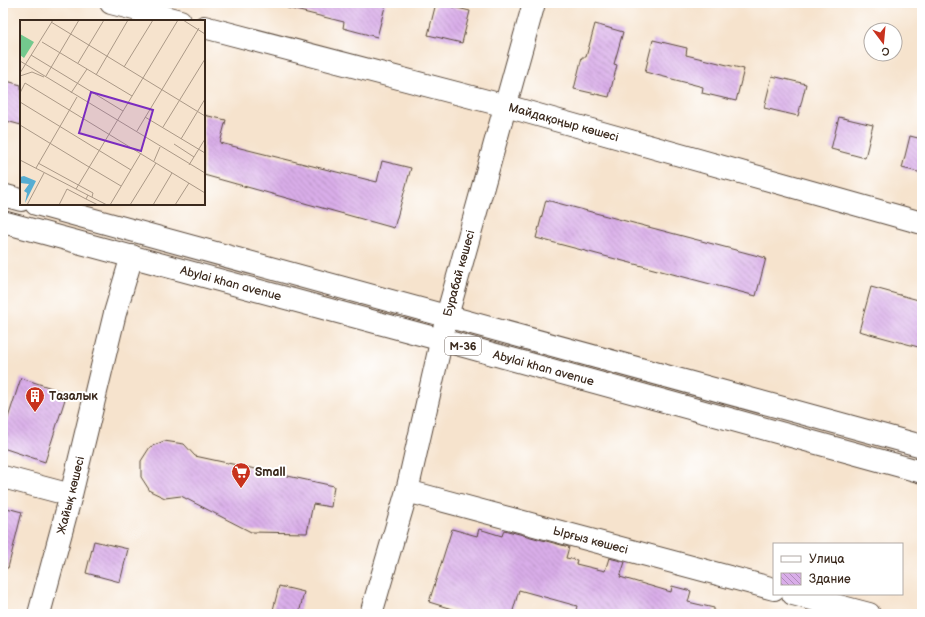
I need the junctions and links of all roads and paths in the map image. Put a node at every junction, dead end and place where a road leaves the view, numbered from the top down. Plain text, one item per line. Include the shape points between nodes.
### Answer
1 (111, 3) edge
2 (534, 3) edge
3 (176, 20) edge
4 (205, 27) edge
5 (506, 106) junction
6 (3, 195) edge
7 (20, 200) edge
8 (40, 205) edge
9 (3, 222) edge
10 (922, 223) edge
11 (132, 256) junction
12 (448, 316) junction
13 (442, 340) junction
14 (922, 446) edge
15 (922, 472) edge
16 (3, 478) edge
17 (406, 491) junction
18 (72, 495) junction
19 (773, 589) edge
20 (798, 595) edge
21 (39, 614) edge
22 (371, 614) edge
23 (869, 614) edge

1 - 3 street
2 - 5 street, Бурабай көшесі
4 - 5 street, Майдақоңыр көшесі
5 - 10 street, Майдақоңыр көшесі
5 - 12 street, Бурабай көшесі
6 - 7 street
8 - 12 street, Abylai khan avenue / M-36
9 - 11 street, Abylai khan avenue / M-36
11 - 13 street, Abylai khan avenue / M-36
11 - 18 street, Жайық көшесі via 115,313
12 - 13 street, Бурабай көшесі
12 - 14 street, Abylai khan avenue / M-36
13 - 15 street, Abylai khan avenue / M-36
13 - 17 street, Бурабай көшесі
16 - 18 street
17 - 19 street, Ырғыз көшесі
17 - 22 street, Бурабай көшесі
18 - 21 street, Жайық көшесі
20 - 23 street

